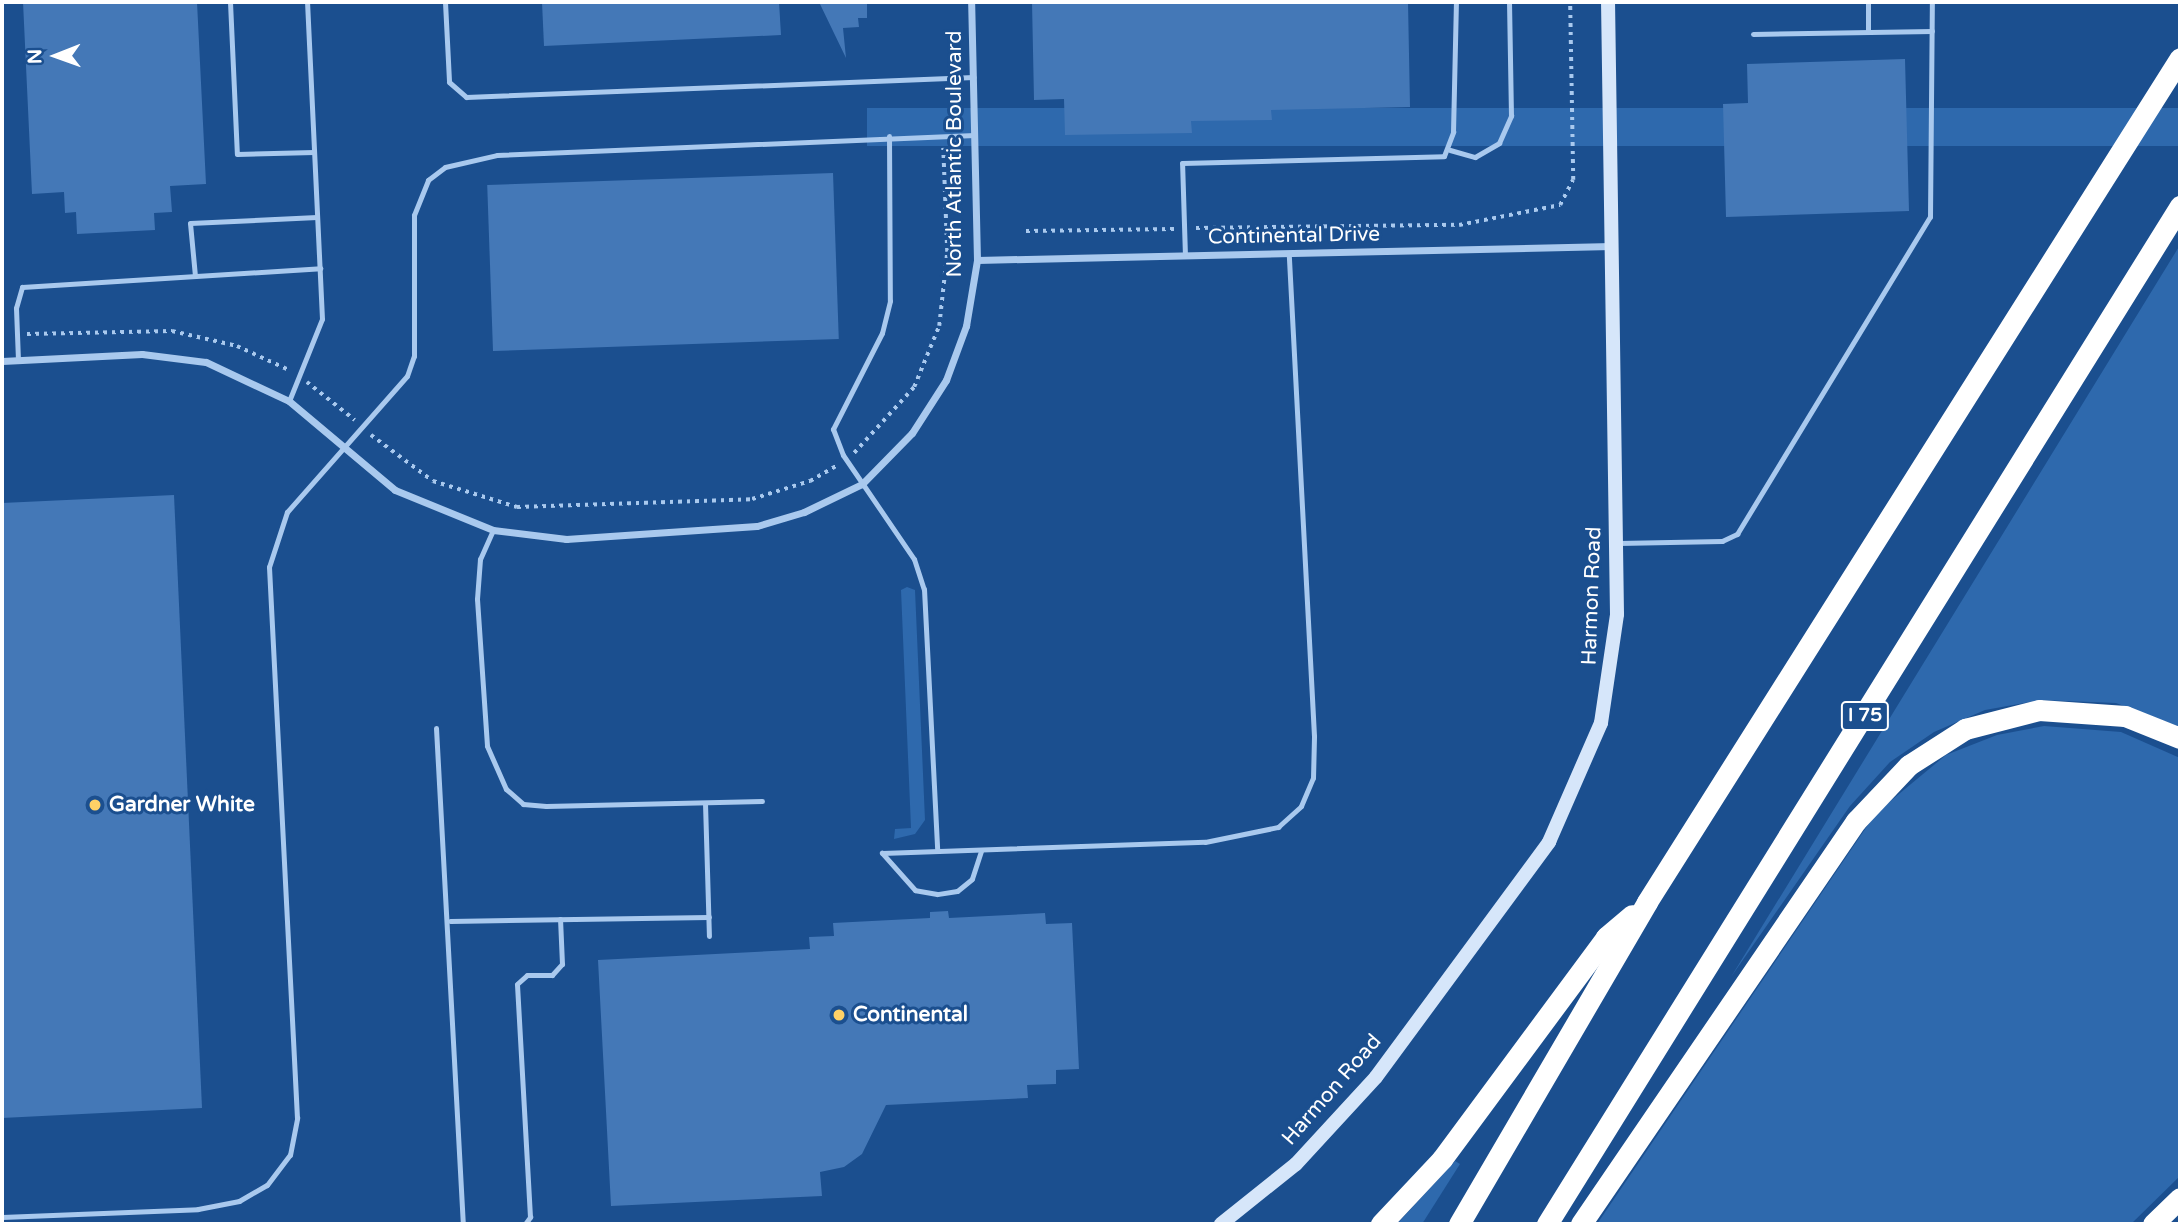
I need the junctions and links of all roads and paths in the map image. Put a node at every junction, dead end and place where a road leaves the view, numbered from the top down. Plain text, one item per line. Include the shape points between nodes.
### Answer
1 (230, 2) edge
2 (307, 2) edge
3 (445, 2) edge
4 (971, 2) edge
5 (1456, 2) edge
6 (1509, 2) edge
7 (1570, 2) edge
8 (1608, 2) edge
9 (1868, 2) edge
10 (1932, 2) edge
11 (1932, 31) junction
12 (1868, 32) junction
13 (1753, 34) dead end
14 (2180, 58) edge
15 (974, 77) junction
16 (943, 135) junction
17 (975, 135) junction
18 (889, 136) junction
19 (1450, 150) junction
20 (314, 152) junction
21 (2180, 206) edge
22 (317, 217) junction
23 (1184, 228) junction
24 (1026, 231) dead end
25 (1612, 246) junction
26 (1289, 254) junction
27 (1185, 256) junction
28 (977, 260) junction
29 (320, 268) junction
30 (195, 276) junction
31 (17, 335) junction
32 (18, 360) junction
33 (2, 361) edge
34 (300, 377) junction
35 (289, 401) junction
36 (362, 427) junction
37 (342, 446) junction
38 (846, 459) junction
39 (862, 484) junction
40 (492, 530) junction
41 (1616, 543) junction
42 (436, 728) dead end
43 (2180, 738) edge
44 (762, 801) dead end
45 (705, 803) junction
46 (937, 849) junction
47 (981, 851) junction
48 (1647, 902) junction
49 (709, 917) junction
50 (560, 919) junction
51 (450, 921) junction
52 (709, 936) dead end
53 (2180, 1198) edge
54 (2, 1217) edge
55 (463, 1224) edge
56 (525, 1224) edge
57 (1221, 1224) edge
58 (1381, 1224) edge
59 (1459, 1224) edge
60 (1547, 1224) edge
61 (1581, 1224) edge
62 (2153, 1224) edge

1 - 20 lane via 237,154
2 - 20 lane
3 - 15 lane via 449,82 466,97
4 - 15 street, North Atlantic Boulevard
5 - 19 lane
6 - 19 lane via 1511,116 1499,143 1475,157
7 - 23 path via 1573,180 1560,205 1459,225
8 - 25 street, Harmon Road
9 - 12 lane
10 - 11 lane
11 - 12 lane
11 - 41 lane via 1930,218 1737,534 1722,541
12 - 13 lane
14 - 48 highway
15 - 17 street, North Atlantic Boulevard
16 - 17 lane
16 - 18 lane
16 - 38 path via 946,273 932,349 902,405
17 - 28 street, North Atlantic Boulevard
18 - 36 lane via 497,155 445,167 420,192 414,215 414,356 407,376
18 - 38 lane via 890,301 882,334 836,418 836,441
19 - 23 lane via 1435,158 1182,163
20 - 22 lane
21 - 60 highway, I 75
22 - 29 lane
22 - 30 lane via 190,223
23 - 24 path
23 - 27 lane
25 - 26 street, Continental Drive
25 - 41 street, Harmon Road
26 - 27 street, Continental Drive
26 - 47 lane via 1314,736 1313,778 1301,806 1278,827 1205,842
27 - 28 street, Continental Drive
28 - 39 street, North Atlantic Boulevard via 966,326 946,380 912,433
29 - 30 lane
29 - 34 lane via 322,319
30 - 31 lane via 22,287
31 - 32 lane
31 - 34 path via 172,331 237,346
32 - 33 street, North Atlantic Boulevard
32 - 35 street, North Atlantic Boulevard via 142,354 206,362
34 - 35 lane
34 - 36 path via 335,398
35 - 37 street, North Atlantic Boulevard
36 - 37 lane
36 - 38 path via 433,481 485,502 530,508 752,499 810,481
37 - 40 street, North Atlantic Boulevard via 395,490
37 - 54 lane via 281,521 269,568 298,1118 290,1155 267,1185 239,1201 198,1209
38 - 39 lane
39 - 40 street, North Atlantic Boulevard via 757,526 566,539
39 - 46 lane via 914,559 924,589
40 - 45 lane via 480,559 477,599 487,746 506,789 523,804 546,806
41 - 57 street, Harmon Road via 1613,664 1601,723 1549,842 1376,1077 1296,1164
42 - 51 lane
43 - 61 highway via 2125,716 2039,710 1965,729 1909,765 1856,821
44 - 45 lane
45 - 49 lane
46 - 47 lane
46 - 47 lane via 882,853 915,890 937,894 957,891 972,879
48 - 58 highway via 1606,937 1442,1159
48 - 59 highway
49 - 50 lane
49 - 52 lane
50 - 51 lane
50 - 56 lane via 562,964 552,975 527,975 517,984 527,1141
51 - 55 lane
53 - 62 highway

